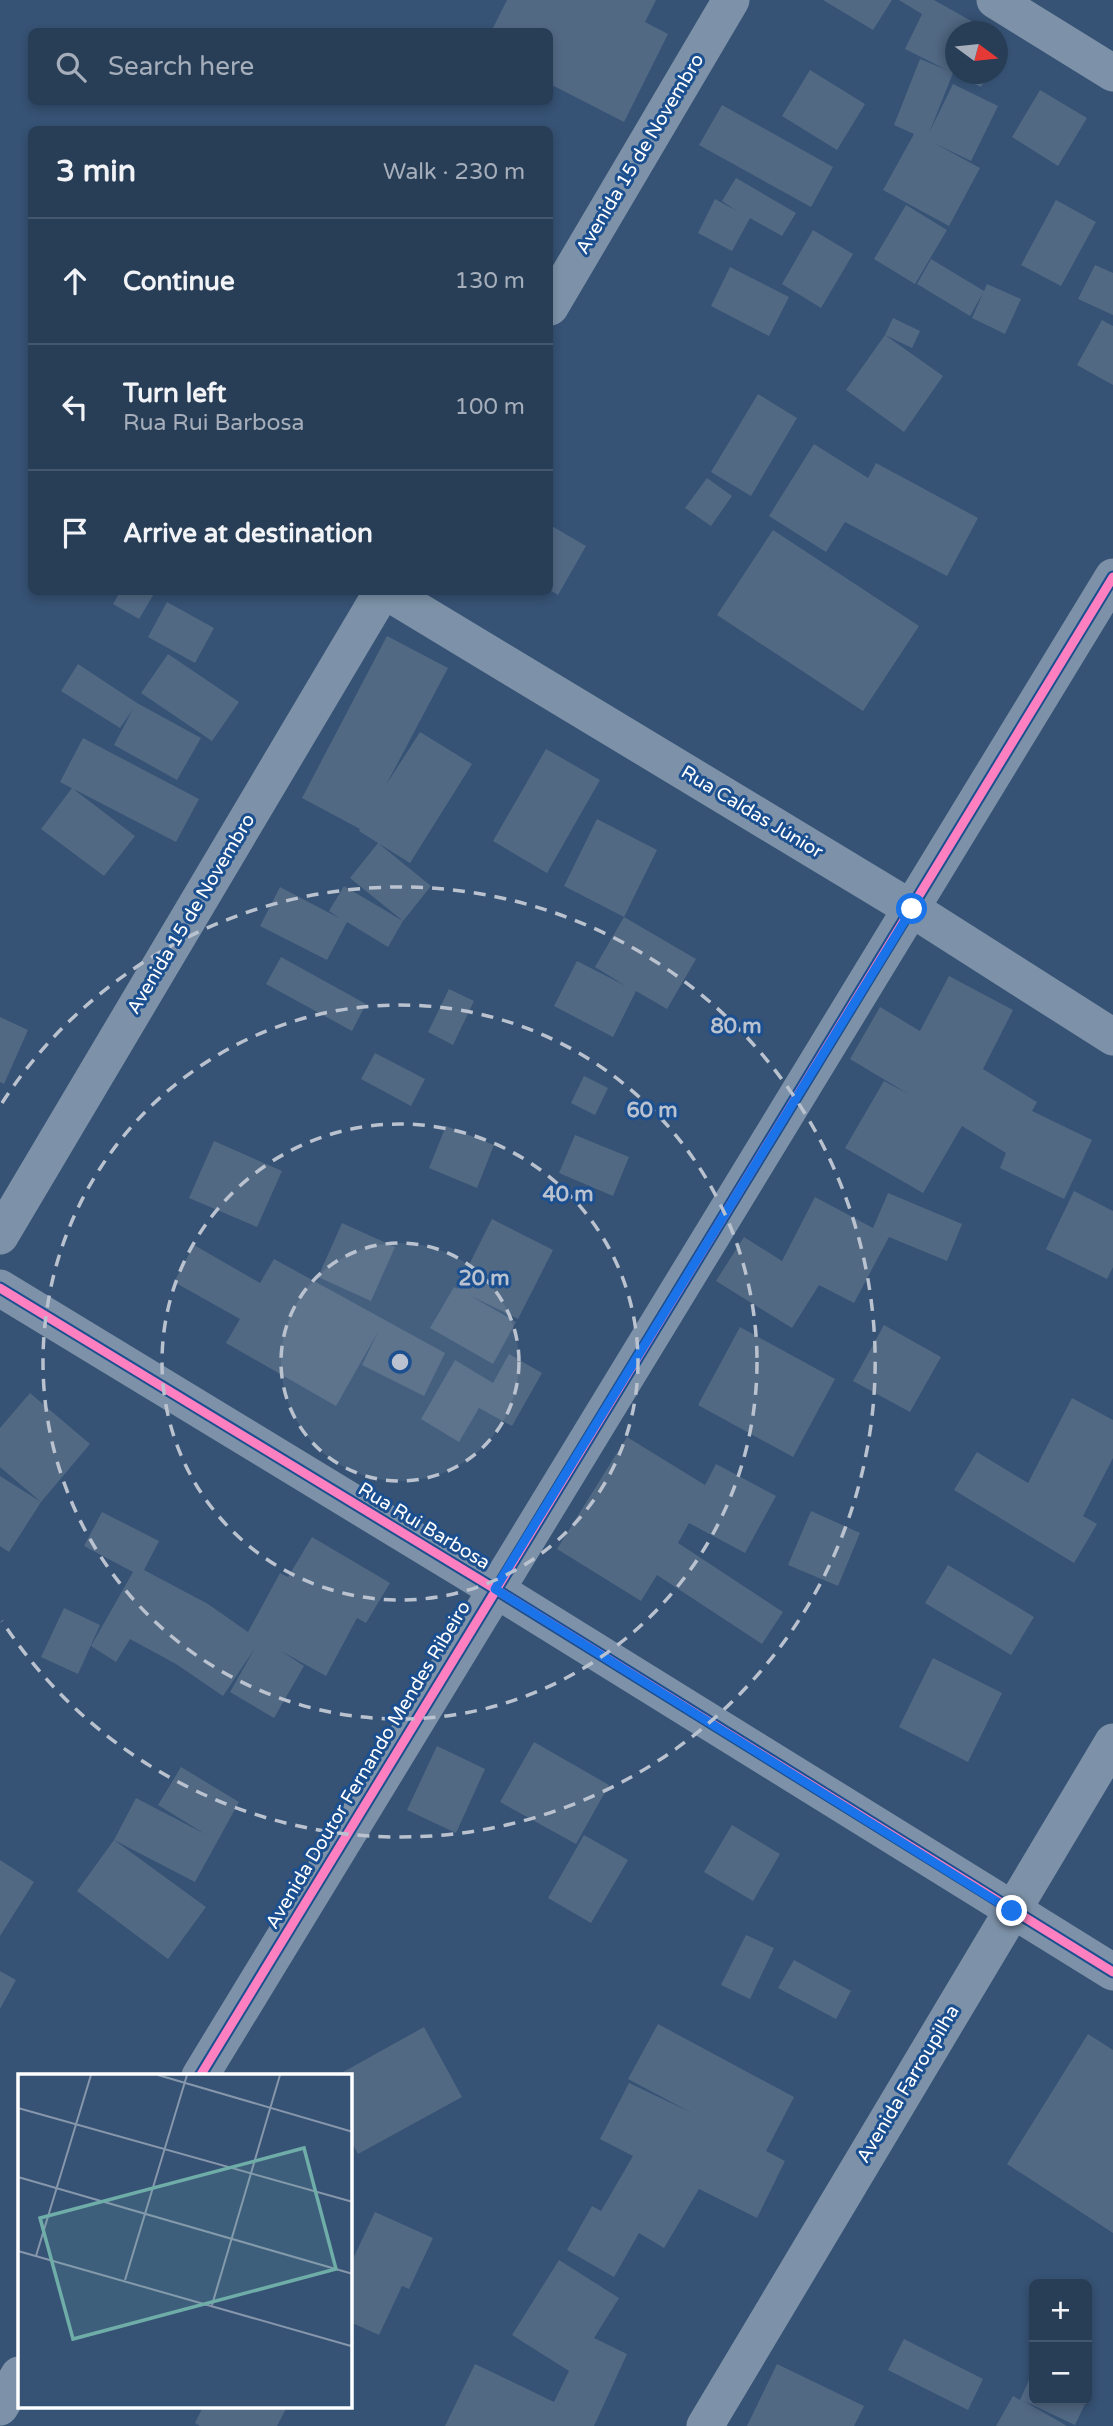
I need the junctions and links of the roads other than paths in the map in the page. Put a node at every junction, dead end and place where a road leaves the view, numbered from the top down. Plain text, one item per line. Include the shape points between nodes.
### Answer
1 (731, 0) edge
2 (995, 0) edge
3 (1113, 73) edge
4 (553, 302) edge
5 (1113, 577) edge
6 (380, 595) edge
7 (392, 595) edge
8 (912, 909) junction
9 (1113, 1037) edge
10 (0, 1236) edge
11 (0, 1288) edge
12 (495, 1589) junction
13 (1113, 1742) edge
14 (1012, 1911) junction
15 (1113, 1972) edge
16 (201, 2074) edge
17 (18, 2377) edge
18 (0, 2407) edge
19 (705, 2426) edge

1 - 4 street, Avenida 15 de Novembro
2 - 3 street
5 - 8 street, Avenida Doutor Fernando Mendes Ribeiro
6 - 10 street, Avenida 15 de Novembro
7 - 8 street, Rua Caldas Júnior
8 - 9 street, Rua Caldas Júnior
8 - 12 street, Avenida Doutor Fernando Mendes Ribeiro
11 - 12 street, Rua Rui Barbosa
12 - 14 street, Rua Rui Barbosa
12 - 16 street, Avenida Doutor Fernando Mendes Ribeiro
13 - 14 street, Avenida Farroupilha
14 - 15 street, Rua Rui Barbosa
14 - 19 street, Avenida Farroupilha
17 - 18 street

